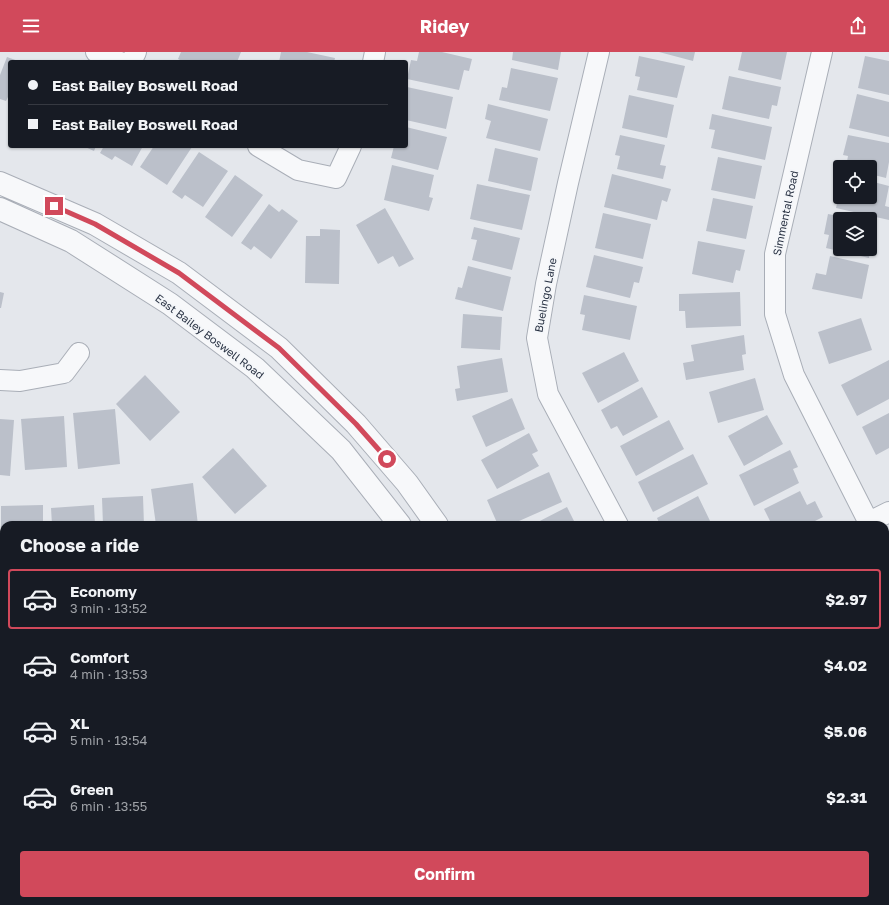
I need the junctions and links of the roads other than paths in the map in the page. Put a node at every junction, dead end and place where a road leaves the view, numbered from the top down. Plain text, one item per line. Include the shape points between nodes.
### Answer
1 (96, 52) edge
2 (599, 52) edge
3 (822, 52) edge
4 (115, 60) edge
5 (261, 148) edge
6 (350, 148) edge
7 (0, 183) edge
8 (0, 209) edge
9 (79, 353) dead end
10 (0, 380) edge
11 (889, 512) edge
12 (397, 521) edge
13 (434, 521) edge
14 (616, 521) edge
15 (867, 521) edge
16 (874, 521) edge

1 - 4 street
2 - 14 street, Buelingo Lane via 546,284 537,338 548,394
3 - 15 street, Simmental Road via 775,254 775,314 794,375
5 - 6 street via 298,170 336,178
7 - 13 street via 95,224 179,273 279,348 356,424 407,483
8 - 12 street, East Bailey Boswell Road via 71,241 170,304 255,368 341,450
9 - 10 street via 64,373 20,381
11 - 16 street

